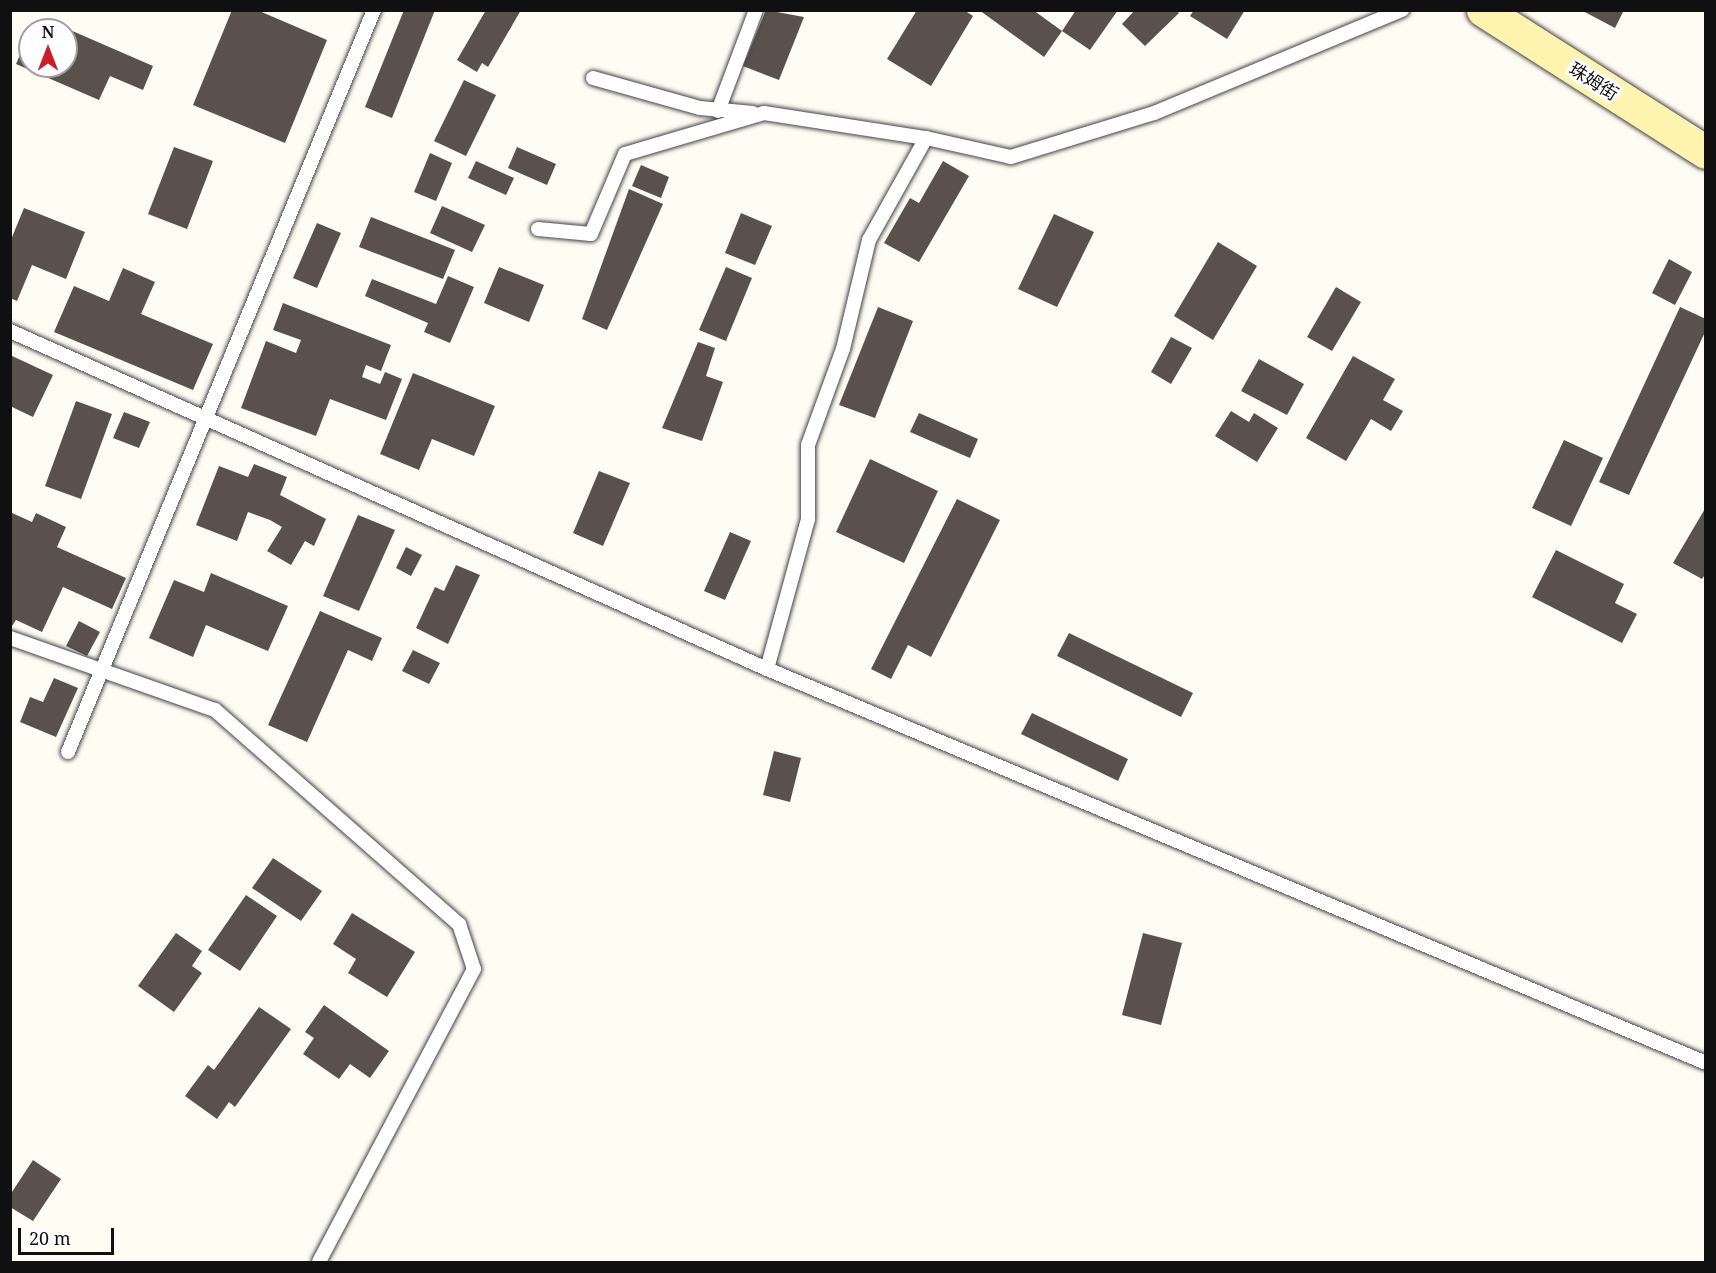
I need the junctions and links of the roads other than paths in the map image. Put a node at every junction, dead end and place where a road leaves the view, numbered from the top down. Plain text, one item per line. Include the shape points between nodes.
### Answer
1 (374, 10) edge
2 (756, 10) edge
3 (1402, 10) edge
4 (1483, 10) edge
5 (593, 78) dead end
6 (718, 111) junction
7 (764, 113) junction
8 (926, 138) junction
9 (1706, 152) edge
10 (538, 229) dead end
11 (10, 331) edge
12 (207, 420) junction
13 (10, 638) edge
14 (767, 669) junction
15 (101, 673) junction
16 (68, 752) dead end
17 (1706, 1063) edge
18 (319, 1263) edge

1 - 12 lane
2 - 6 lane
3 - 8 lane via 1154,113 1011,157
4 - 9 main road, 珠姆街
5 - 6 lane
6 - 7 lane
7 - 8 lane
7 - 10 lane via 626,154 591,234
8 - 14 lane via 868,240 843,349 808,445 808,519
11 - 12 lane
12 - 14 lane
12 - 15 lane
13 - 15 lane
14 - 17 lane
15 - 16 lane
15 - 18 lane via 215,710 459,924 474,969

